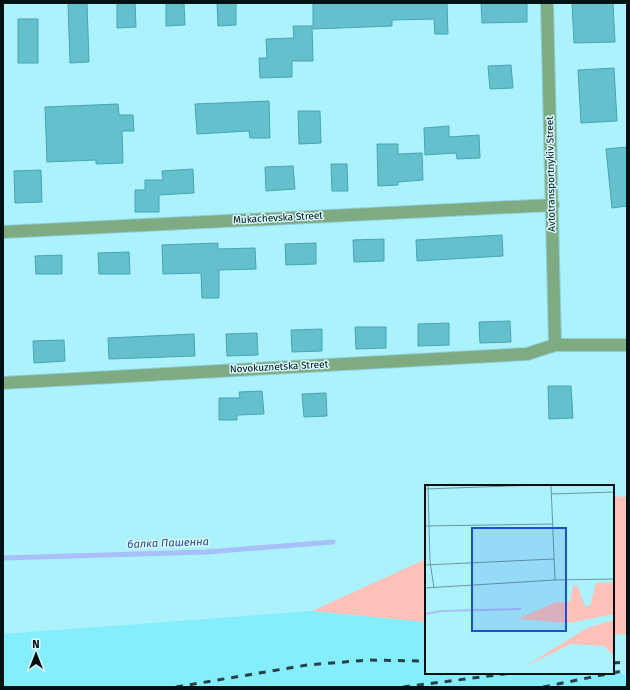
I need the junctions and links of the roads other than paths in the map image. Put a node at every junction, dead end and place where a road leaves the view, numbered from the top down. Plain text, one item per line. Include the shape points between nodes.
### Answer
1 (547, 3) edge
2 (552, 205) junction
3 (3, 232) edge
4 (555, 345) junction
5 (627, 345) edge
6 (3, 383) edge

1 - 2 street, Avtotransportnykiv Street
2 - 3 street, Mukachevska Street
2 - 4 street, Avtotransportnykiv Street
4 - 5 street, Novokuznetska Street
4 - 6 street, Novokuznetska Street via 527,354

